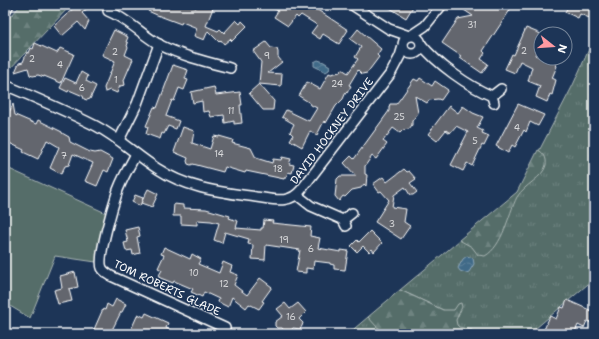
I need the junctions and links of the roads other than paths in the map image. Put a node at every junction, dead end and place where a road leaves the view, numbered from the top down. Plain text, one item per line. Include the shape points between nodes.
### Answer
1 (7, 5) edge
2 (352, 5) edge
3 (442, 5) edge
4 (5, 9) edge
5 (107, 11) edge
6 (431, 18) junction
7 (406, 40) junction
8 (421, 43) junction
9 (160, 44) junction
10 (414, 53) junction
11 (436, 60) junction
12 (230, 68) dead end
13 (391, 73) junction
14 (5, 85) edge
15 (501, 88) dead end
16 (118, 140) junction
17 (136, 154) junction
18 (297, 196) junction
19 (352, 213) dead end
20 (227, 328) edge

1 - 4 main road
2 - 7 street
3 - 6 street
5 - 9 street via 124,19
6 - 7 street via 425,26
6 - 8 street
7 - 8 street via 415,36
7 - 10 street via 406,51
7 - 13 street, DAVID HOCKNEY DRIVE
8 - 10 street via 419,51
8 - 11 street
9 - 12 street via 193,58
9 - 16 street via 137,104
10 - 11 street
10 - 13 street, DAVID HOCKNEY DRIVE
11 - 15 street via 493,99
13 - 18 street, DAVID HOCKNEY DRIVE
14 - 16 street, DAVID HOCKNEY DRIVE via 96,126
16 - 17 street, DAVID HOCKNEY DRIVE
17 - 18 street, DAVID HOCKNEY DRIVE via 168,175 195,186 284,200
17 - 20 street, TOM ROBERTS GLADE via 123,179 114,205 100,262 102,268 111,276
18 - 19 street via 345,223

